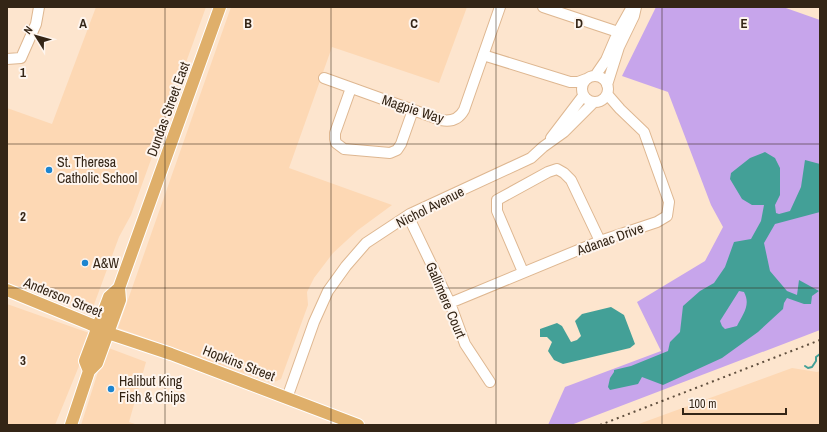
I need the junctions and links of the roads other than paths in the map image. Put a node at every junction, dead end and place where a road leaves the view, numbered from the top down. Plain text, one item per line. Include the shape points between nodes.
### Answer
1 (39, 7) edge
2 (220, 7) edge
3 (500, 7) edge
4 (543, 7) edge
5 (632, 7) edge
6 (636, 7) edge
7 (618, 32) junction
8 (483, 55) junction
9 (7, 59) edge
10 (591, 77) junction
11 (324, 78) dead end
12 (570, 82) junction
13 (351, 88) junction
14 (582, 94) junction
15 (603, 96) junction
16 (413, 110) junction
17 (543, 147) junction
18 (410, 214) junction
19 (600, 241) junction
20 (523, 272) junction
21 (7, 290) edge
22 (450, 303) junction
23 (103, 330) junction
24 (490, 382) dead end
25 (287, 398) junction
26 (71, 425) edge
27 (358, 425) edge

1 - 9 street via 36,24 21,58
2 - 23 main road, Dundas Street East via 119,288 120,300
3 - 8 street, Magpie Way
4 - 7 street
5 - 7 street
6 - 15 street, Nichol Avenue via 619,46
7 - 10 street via 606,60
8 - 12 street
8 - 16 street, Magpie Way via 464,110 459,117 444,121
10 - 12 street
10 - 14 street via 582,86
10 - 15 street via 602,78
11 - 13 street, Magpie Way
12 - 14 street
13 - 16 street, Magpie Way
13 - 16 street via 335,133 336,143 344,149 390,153 397,150 403,142
14 - 15 street via 588,101
14 - 17 street, Nichol Avenue
15 - 17 street, Nichol Avenue via 564,132
15 - 19 street, Adanac Drive via 644,132 669,202 667,216 657,222
17 - 18 street, Nichol Avenue via 531,158
18 - 22 street, Gallimere Court via 412,224
18 - 25 street, Nichol Avenue via 366,243 328,291
19 - 20 street, Adanac Drive
19 - 20 street via 571,180 557,169 548,172 497,200 496,211
20 - 22 street, Adanac Drive
21 - 23 main road, Anderson Street
22 - 24 street, Gallimere Court via 465,344
23 - 25 main road, Hopkins Street
23 - 26 main road, Dundas Street East via 97,363 89,371
25 - 27 main road, Hopkins Street

